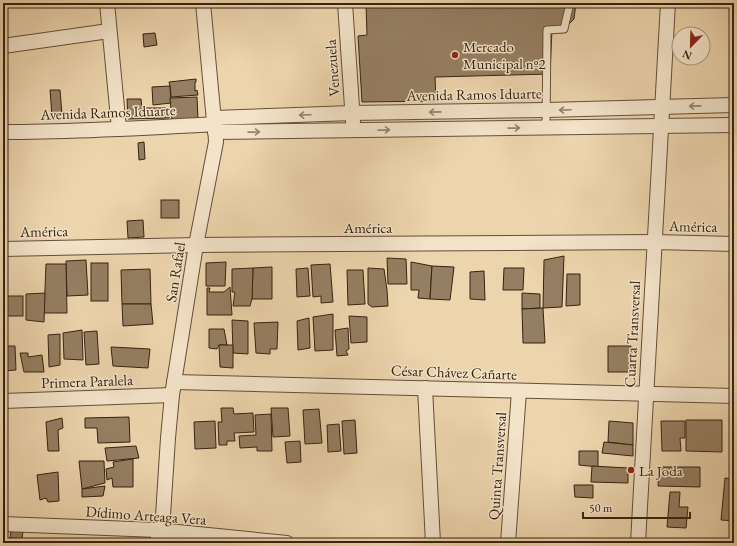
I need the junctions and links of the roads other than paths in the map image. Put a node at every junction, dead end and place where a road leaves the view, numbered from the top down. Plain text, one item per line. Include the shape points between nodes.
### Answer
1 (107, 3) edge
2 (203, 3) edge
3 (345, 3) edge
4 (570, 3) edge
5 (668, 3) edge
6 (109, 31) junction
7 (3, 46) edge
8 (734, 105) edge
9 (662, 107) junction
10 (546, 110) junction
11 (352, 113) junction
12 (215, 125) junction
13 (734, 125) edge
14 (661, 126) junction
15 (546, 127) junction
16 (119, 129) junction
17 (353, 130) junction
18 (3, 132) edge
19 (654, 242) junction
20 (734, 244) edge
21 (196, 245) junction
22 (3, 249) edge
23 (425, 388) junction
24 (173, 389) junction
25 (519, 390) junction
26 (646, 394) junction
27 (734, 396) edge
28 (3, 401) edge
29 (3, 524) edge
30 (159, 535) edge
31 (287, 543) edge
32 (433, 543) edge
33 (508, 543) edge
34 (638, 543) edge

1 - 6 street
2 - 12 street, San Rafael
3 - 11 street, Venezuela
4 - 10 lane via 564,29 547,30
5 - 9 street, Cuarta Transversal
6 - 7 street
6 - 16 street
8 -> 9 street, Avenida Ramos Iduarte
9 -> 10 street, Avenida Ramos Iduarte
9 - 14 street, Cuarta Transversal
10 -> 11 street, Avenida Ramos Iduarte
10 - 15 lane
11 -> 12 street, Avenida Ramos Iduarte
11 - 17 street, Venezuela
12 - 16 street, Avenida Ramos Iduarte
12 -> 17 street, Avenida Ramos Iduarte
12 - 21 street, San Rafael via 216,142
13 - 14 street, Avenida Ramos Iduarte
14 - 15 street, Avenida Ramos Iduarte
14 - 19 street, Cuarta Transversal
17 -> 15 street, Avenida Ramos Iduarte
16 - 18 street, Avenida Ramos Iduarte
19 - 20 street, América
19 - 21 street, América
19 - 26 street, Cuarta Transversal
21 - 22 street, América
21 - 24 street, San Rafael
23 - 24 street, César Chávez Cañarte
23 - 25 street, César Chávez Cañarte
23 - 32 street
24 - 28 street, Primera Paralela
24 - 30 street, San Rafael
25 - 26 street, César Chávez Cañarte
25 - 33 street, Quinta Transversal
26 - 27 street, César Chávez Cañarte
26 - 34 street, Cuarta Transversal
29 - 30 street, Dídimo Arteaga Vera
30 - 31 street, Dídimo Arteaga Vera

